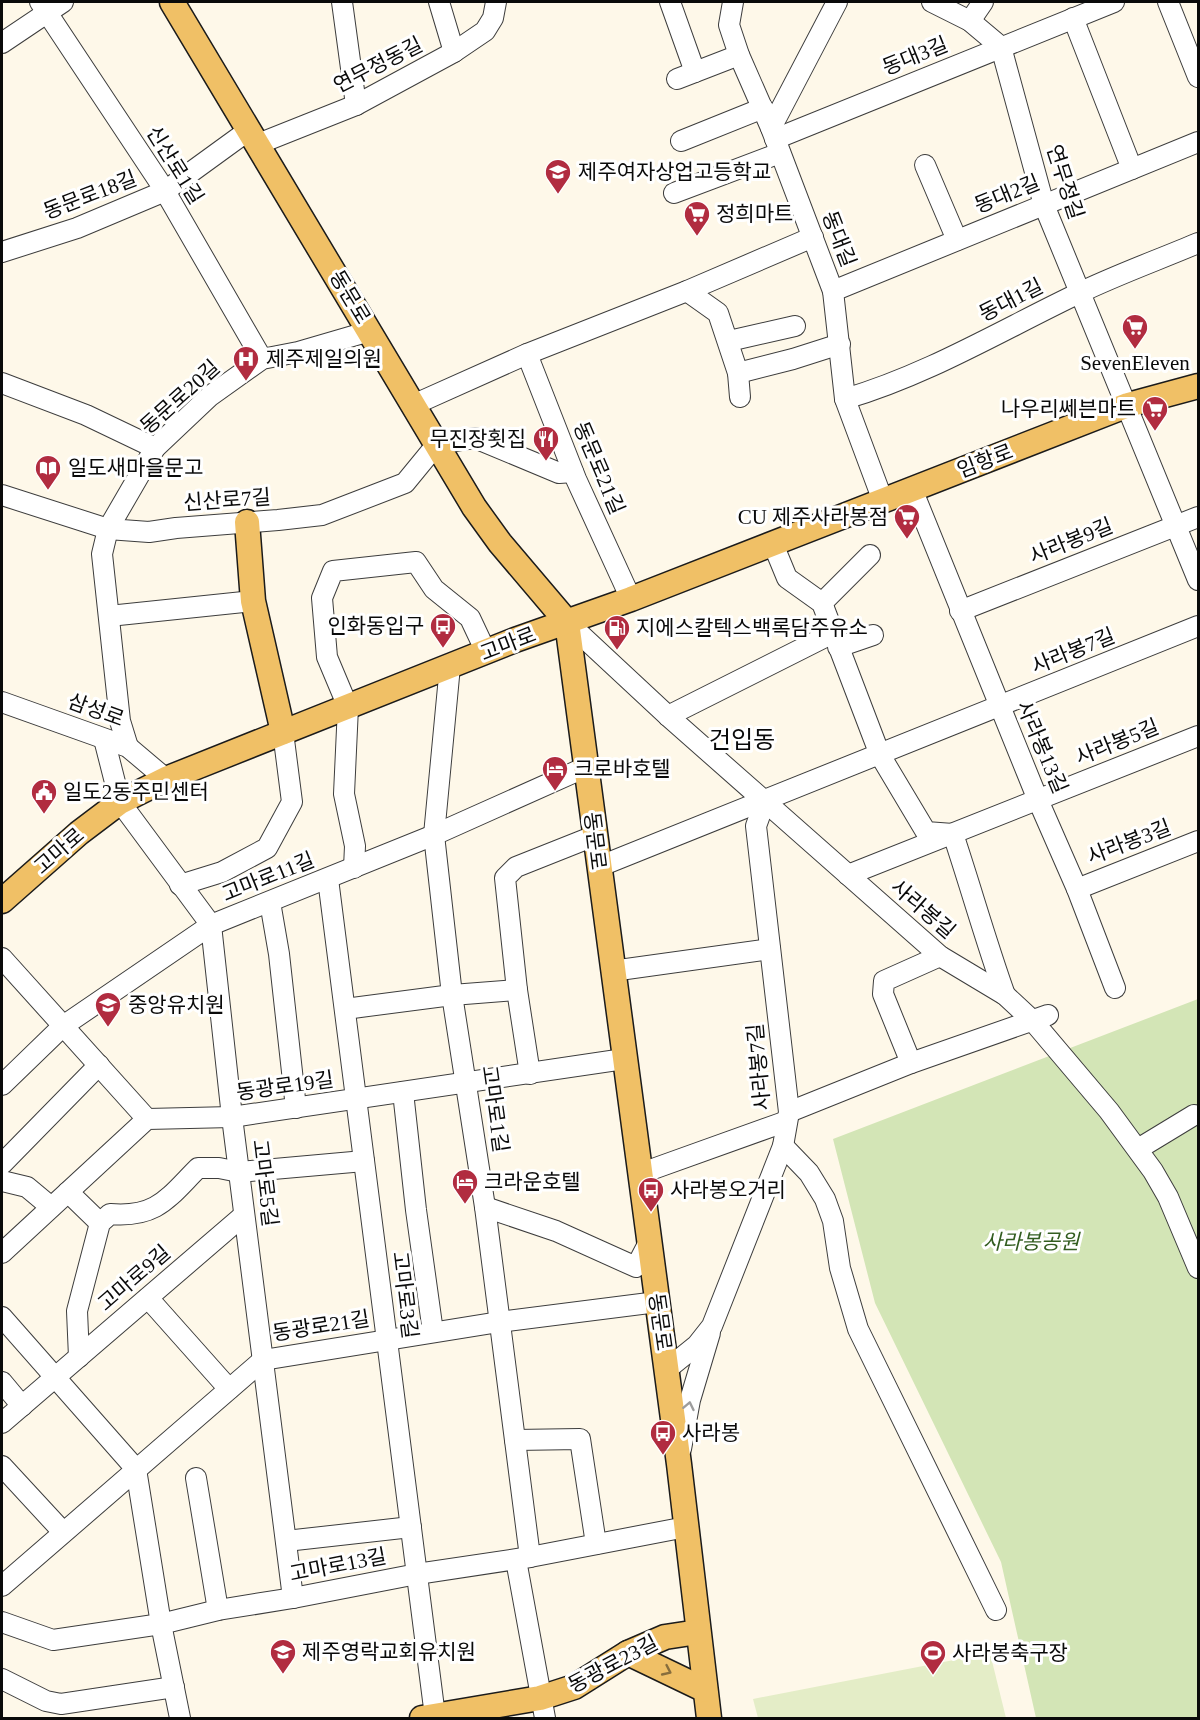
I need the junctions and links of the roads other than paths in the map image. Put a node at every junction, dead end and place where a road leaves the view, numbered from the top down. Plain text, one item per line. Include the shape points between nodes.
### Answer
1 (172, 2) edge
2 (342, 2) edge
3 (438, 2) edge
4 (496, 2) edge
5 (670, 2) edge
6 (733, 2) edge
7 (837, 2) edge
8 (932, 2) edge
9 (983, 2) edge
10 (1114, 2) edge
11 (1168, 2) edge
12 (50, 6) edge
13 (1073, 18) junction
14 (970, 21) junction
15 (2, 43) edge
16 (1001, 47) junction
17 (454, 52) junction
18 (739, 55) junction
19 (1198, 77) edge
20 (356, 105) junction
21 (763, 108) junction
22 (253, 137) junction
23 (776, 140) junction
24 (681, 141) dead end
25 (1198, 142) edge
26 (926, 165) dead end
27 (1132, 169) junction
28 (165, 192) junction
29 (674, 193) dead end
30 (1044, 205) junction
31 (813, 237) junction
32 (957, 240) junction
33 (1198, 243) edge
34 (2, 252) edge
35 (687, 291) junction
36 (833, 291) junction
37 (1079, 292) junction
38 (795, 326) dead end
39 (370, 331) junction
40 (729, 341) junction
41 (840, 344) junction
42 (527, 354) junction
43 (262, 359) junction
44 (738, 373) junction
45 (2, 383) edge
46 (1198, 386) edge
47 (741, 396) dead end
48 (845, 399) junction
49 (413, 405) junction
50 (1128, 405) junction
51 (436, 444) junction
52 (155, 448) junction
53 (573, 472) junction
54 (912, 489) junction
55 (2, 495) edge
56 (883, 501) junction
57 (1198, 516) edge
58 (247, 522) junction
59 (1176, 526) junction
60 (108, 530) junction
61 (773, 544) junction
62 (870, 555) dead end
63 (1198, 580) edge
64 (631, 599) junction
65 (253, 601) junction
66 (822, 603) junction
67 (960, 611) junction
68 (109, 616) junction
69 (567, 622) junction
70 (1198, 626) edge
71 (873, 635) dead end
72 (835, 640) junction
73 (486, 652) junction
74 (450, 666) junction
75 (2, 702) edge
76 (348, 707) junction
77 (999, 707) junction
78 (668, 716) junction
79 (283, 732) junction
80 (1198, 736) edge
81 (104, 739) junction
82 (128, 747) junction
83 (880, 755) junction
84 (586, 767) junction
85 (166, 779) junction
86 (1038, 800) junction
87 (765, 801) junction
88 (120, 802) junction
89 (953, 834) junction
90 (434, 836) junction
91 (594, 836) junction
92 (1198, 841) edge
93 (598, 867) junction
94 (354, 868) junction
95 (848, 875) junction
96 (328, 879) junction
97 (180, 885) junction
98 (1077, 889) junction
99 (2, 901) edge
100 (270, 902) junction
101 (211, 925) junction
102 (770, 949) junction
103 (940, 956) junction
104 (2, 958) edge
105 (612, 971) junction
106 (1115, 987) dead end
107 (518, 990) junction
108 (452, 995) junction
109 (1005, 995) junction
110 (345, 1009) junction
111 (1040, 1017) junction
112 (63, 1026) junction
113 (624, 1059) junction
114 (911, 1063) junction
115 (99, 1065) junction
116 (530, 1074) junction
117 (467, 1084) junction
118 (2, 1085) edge
119 (403, 1092) junction
120 (356, 1100) junction
121 (296, 1108) junction
122 (1194, 1115) dead end
123 (788, 1116) junction
124 (232, 1118) junction
125 (147, 1119) junction
126 (783, 1146) junction
127 (1138, 1149) junction
128 (364, 1161) junction
129 (2, 1164) edge
130 (239, 1172) junction
131 (639, 1174) junction
132 (2, 1180) edge
133 (68, 1192) junction
134 (485, 1206) junction
135 (51, 1207) junction
136 (244, 1215) junction
137 (100, 1223) junction
138 (649, 1242) junction
139 (2, 1253) edge
140 (1198, 1268) edge
141 (148, 1298) junction
142 (657, 1302) junction
143 (2, 1317) edge
144 (499, 1322) junction
145 (712, 1326) junction
146 (433, 1332) junction
147 (387, 1340) junction
148 (78, 1357) junction
149 (263, 1360) junction
150 (666, 1370) junction
151 (55, 1377) junction
152 (2, 1382) edge
153 (229, 1389) junction
154 (22, 1406) junction
155 (2, 1424) edge
156 (515, 1440) junction
157 (679, 1464) junction
158 (2, 1466) edge
159 (136, 1469) junction
160 (196, 1478) dead end
161 (411, 1527) junction
162 (686, 1527) junction
163 (63, 1532) junction
164 (286, 1541) junction
165 (596, 1544) junction
166 (523, 1558) junction
167 (417, 1574) junction
168 (2, 1586) edge
169 (293, 1598) junction
170 (218, 1610) junction
171 (996, 1610) dead end
172 (2, 1622) edge
173 (161, 1624) junction
174 (698, 1632) junction
175 (628, 1653) junction
176 (2, 1679) edge
177 (174, 1687) junction
178 (705, 1690) junction
179 (543, 1708) edge
180 (429, 1717) edge
181 (180, 1719) edge
182 (709, 1719) edge

1 - 22 main road, 동문로
2 - 20 street
3 - 17 street
4 - 17 street, 연무정동길 via 485,31
5 - 18 street via 686,76
6 - 18 street, 동대길 via 729,25
7 - 23 street
8 - 14 street
9 - 14 street
10 - 13 street, 동대3길
11 - 19 street
12 - 15 street
12 - 28 street, 신산로1길
13 - 16 street, 동대3길
13 - 27 street
14 - 16 street
16 - 23 street, 동대3길
16 - 30 street, 연무정길
17 - 20 street, 연무정동길
18 - 21 street, 동대길
20 - 22 street, 연무정동길
21 - 23 street, 동대길
21 - 24 street
22 - 28 street, 동문로18길
22 - 39 main road, 동문로
23 - 29 street, 동대3길
23 - 31 street, 동대길
25 - 27 street, 동대2길
26 - 32 street
27 - 30 street, 동대2길
28 - 34 street, 동문로18길 via 77,228
28 - 43 street, 신산로1길
30 - 32 street, 동대2길
30 - 37 street, 연무정길
31 - 35 street
31 - 36 street, 동대길
32 - 36 street, 동대2길
33 - 37 street, 동대1길
35 - 40 street via 718,314
35 - 42 street
36 - 41 street, 동대길
37 - 48 street, 동대1길 via 915,375
37 - 50 street, 연무정길
38 - 40 street
39 - 43 street, 동문로20길
39 - 49 main road, 동문로
40 - 44 street
41 - 44 street
41 - 48 street, 동대길
42 - 49 street
42 - 53 street, 동문로21길
43 - 52 street, 동문로20길 via 210,396
44 - 47 street
45 - 52 street
46 - 50 main road, 임항로
48 - 56 street, 동대길
49 - 51 main road, 동문로
50 - 54 main road, 임항로
50 - 59 street, 연무정길
51 - 53 street via 475,438 559,473
51 - 58 street, 신산로7길 via 405,483 322,515
51 - 69 main road, 동문로 via 474,507
52 - 60 street, 동문로20길
53 - 64 street, 동문로21길
54 - 56 main road, 임항로
54 - 67 street, 사라봉13길
55 - 60 street, 신산로7길
56 - 61 main road, 임항로
57 - 59 street, 사라봉9길
58 - 60 street, 신산로7길 via 149,532
58 - 65 main road
59 - 63 street, 연무정길
59 - 67 street, 사라봉9길
60 - 68 street, 동문로20길 via 102,554
61 - 64 main road, 임항로
61 - 66 street via 788,578
62 - 66 street
64 - 69 main road, 임항로
65 - 68 street
65 - 79 main road
66 - 72 street
67 - 77 street, 사라봉13길
68 - 82 street, 동문로20길 via 120,721
69 - 73 main road, 고마로
69 - 78 street, 사라봉길
69 - 84 main road, 동문로
70 - 77 street, 사라봉7길
71 - 72 street
72 - 78 street
72 - 83 street
73 - 74 main road, 고마로
73 - 76 street via 470,618 434,589 417,562 333,572 322,598 327,657
74 - 76 main road, 고마로
74 - 90 street, 고마로1길
75 - 81 street, 삼성로
76 - 79 main road, 고마로
76 - 94 street via 344,794 355,846
77 - 83 street, 사라봉7길
77 - 86 street, 사라봉13길
78 - 87 street, 사라봉길
79 - 85 main road, 고마로
79 - 97 street via 292,802 267,848 222,872
80 - 86 street, 사라봉5길
81 - 82 street, 삼성로
81 - 88 street
82 - 85 street, 삼성로
83 - 87 street, 사라봉7길
83 - 89 street via 926,832
84 - 90 street, 고마로11길
84 - 91 main road, 동문로
85 - 88 main road, 고마로
86 - 89 street, 사라봉5길
86 - 98 street, 사라봉13길
87 - 93 street, 사라봉7길
87 - 95 street, 사라봉길
87 - 102 street, 사라봉7길 via 756,826
88 - 97 street
88 - 99 main road, 고마로
89 - 95 street, 사라봉5길
89 - 109 street
90 - 94 street, 고마로11길
90 - 108 street, 고마로1길
91 - 93 main road, 동문로
91 - 107 street via 516,867 505,878
92 - 98 street, 사라봉3길
93 - 105 main road, 동문로
94 - 96 street, 고마로11길
95 - 103 street, 사라봉길
96 - 100 street, 고마로11길
96 - 110 street, 고마로3길
97 - 101 street
98 - 106 street, 사라봉13길
100 - 101 street, 고마로11길
100 - 121 street
101 - 112 street, 고마로11길
101 - 124 street, 고마로5길
102 - 105 street
102 - 123 street, 사라봉7길
103 - 109 street, 사라봉길
103 - 114 street via 884,981 883,994
104 - 112 street
105 - 113 main road, 동문로
107 - 108 street
107 - 116 street
108 - 110 street
108 - 117 street, 고마로1길
109 - 111 street, 사라봉길
110 - 120 street, 고마로3길
111 - 114 street
111 - 127 street, 사라봉길
112 - 115 street
112 - 118 street, 고마로11길
113 - 116 street, 동광로19길
113 - 131 main road, 동문로
114 - 123 street
115 - 125 street
115 - 129 street
116 - 117 street, 동광로19길
117 - 119 street, 동광로19길
117 - 134 street, 고마로1길
119 - 120 street, 동광로19길
119 - 146 street
120 - 121 street, 동광로19길
120 - 128 street, 고마로3길
121 - 124 street, 동광로19길
122 - 127 street
123 - 126 street, 사라봉7길
123 - 131 street
124 - 125 street, 동광로19길
124 - 130 street, 고마로5길
125 - 133 street
126 - 145 street, 사라봉7길
126 - 171 street via 809,1173 825,1199 858,1329
127 - 140 street, 사라봉길 via 1168,1197
128 - 130 street
128 - 147 street, 고마로3길
130 - 136 street, 고마로5길
130 - 137 street via 198,1168 161,1204 142,1214 110,1214
131 - 138 main road, 동문로
132 - 135 street via 27,1186
133 - 135 street
133 - 137 street
134 - 138 street via 556,1231 636,1267
134 - 144 street, 고마로1길
135 - 139 street
136 - 141 street, 고마로9길
136 - 149 street, 고마로5길
137 - 148 street via 77,1311
138 - 142 main road, 동문로
141 - 148 street, 고마로9길
141 - 153 street
142 - 144 street, 동광로21길
142 - 150 main road, 동문로
143 - 151 street
144 - 146 street, 동광로21길
144 - 156 street, 고마로1길
145 - 150 street, 사라봉7길 via 697,1345
157 -> 145 street via 690,1400
146 - 147 street, 동광로21길
147 - 149 street, 동광로21길
147 - 161 street, 고마로3길
148 - 151 street, 고마로9길
149 - 153 street, 동광로21길
149 - 164 street, 고마로5길
150 - 157 main road, 동문로
151 - 154 street, 고마로9길
151 - 159 street
152 - 154 street
153 - 159 street, 동광로21길
154 - 155 street, 고마로9길
156 - 165 street via 580,1439
156 - 166 street, 고마로1길
157 - 162 main road, 동문로
158 - 163 street
159 - 163 street, 동광로21길
159 - 173 street
160 - 170 street
161 - 164 street
161 - 167 street, 고마로3길
162 - 165 street, 고마로13길
162 - 174 main road, 동문로
163 - 168 street, 동광로21길
164 - 169 street, 고마로5길
165 - 166 street, 고마로13길
166 - 167 street, 고마로13길
166 - 179 street, 고마로1길
167 - 169 street, 고마로13길
167 - 180 street, 고마로3길
169 - 170 street, 고마로13길
170 - 173 street, 고마로13길
172 - 173 street, 고마로13길 via 53,1640
173 - 177 street
174 - 175 main road, 동광로23길 via 665,1636
174 - 178 main road, 동문로
175 -> 178 main road
175 - 179 main road, 동광로23길
176 - 177 street via 46,1701 61,1704
177 - 181 street
178 - 182 main road, 동문로
179 - 180 main road, 동광로23길

